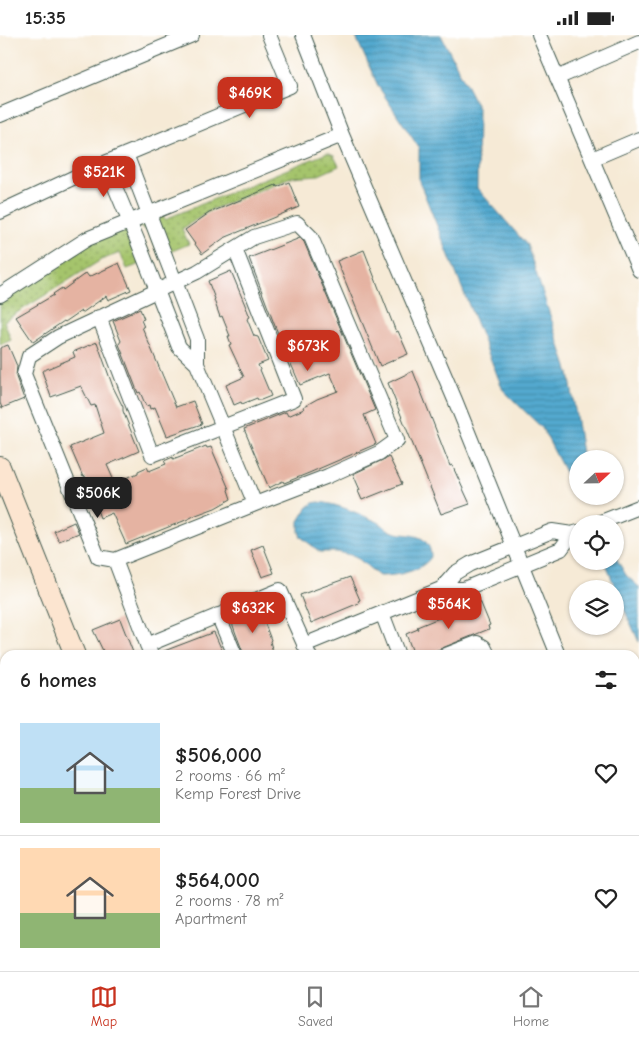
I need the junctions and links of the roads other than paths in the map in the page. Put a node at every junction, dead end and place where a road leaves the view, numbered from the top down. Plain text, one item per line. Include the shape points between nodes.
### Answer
1 (192, 35) edge
2 (269, 35) edge
3 (303, 35) edge
4 (539, 35) edge
5 (639, 42) edge
6 (557, 78) junction
7 (0, 115) edge
8 (342, 135) junction
9 (639, 139) edge
10 (126, 154) junction
11 (592, 159) junction
12 (104, 163) junction
13 (0, 212) edge
14 (150, 213) junction
15 (129, 221) junction
16 (633, 238) edge
17 (235, 249) junction
18 (639, 270) edge
19 (177, 282) junction
20 (158, 290) junction
21 (0, 295) edge
22 (99, 317) junction
23 (197, 364) junction
24 (222, 427) junction
25 (0, 467) edge
26 (255, 504) junction
27 (639, 507) edge
28 (616, 515) edge
29 (569, 532) edge
30 (569, 540) edge
31 (514, 546) junction
32 (115, 560) junction
33 (522, 564) junction
34 (441, 589) junction
35 (382, 613) junction
36 (218, 615) junction
37 (73, 650) edge
38 (149, 650) edge
39 (233, 650) edge
40 (306, 650) edge
41 (396, 650) edge
42 (459, 650) edge
43 (486, 650) edge
44 (556, 650) edge

1 - 7 street
2 - 10 street via 290,86
3 - 8 street
4 - 6 street
5 - 6 street
6 - 11 street
8 - 14 street
8 - 31 street
9 - 11 street
10 - 12 street
10 - 14 street
11 - 16 street
12 - 13 street
12 - 15 street
14 - 15 street
14 - 19 street
15 - 20 street
15 - 21 street via 87,239
16 - 18 street
17 - 19 street
17 - 24 street via 294,399
17 - 26 street via 254,237 297,223 311,237 397,440 379,453 328,476
19 - 20 street
19 - 23 street via 197,339
20 - 22 street
20 - 23 street via 179,347
22 - 24 street via 152,455
22 - 32 street via 58,337 30,356 24,374 98,557
23 - 24 street
24 - 26 street
25 - 37 street
26 - 32 street
27 - 28 street
29 - 31 street via 552,531
30 - 33 street via 561,549
31 - 33 street
31 - 34 street via 470,564 455,573
32 - 38 street
33 - 34 street via 464,589
33 - 44 street
34 - 35 street
35 - 40 street
35 - 41 street
36 - 38 street
36 - 39 street
36 - 40 street via 280,590
42 - 43 street via 478,643

